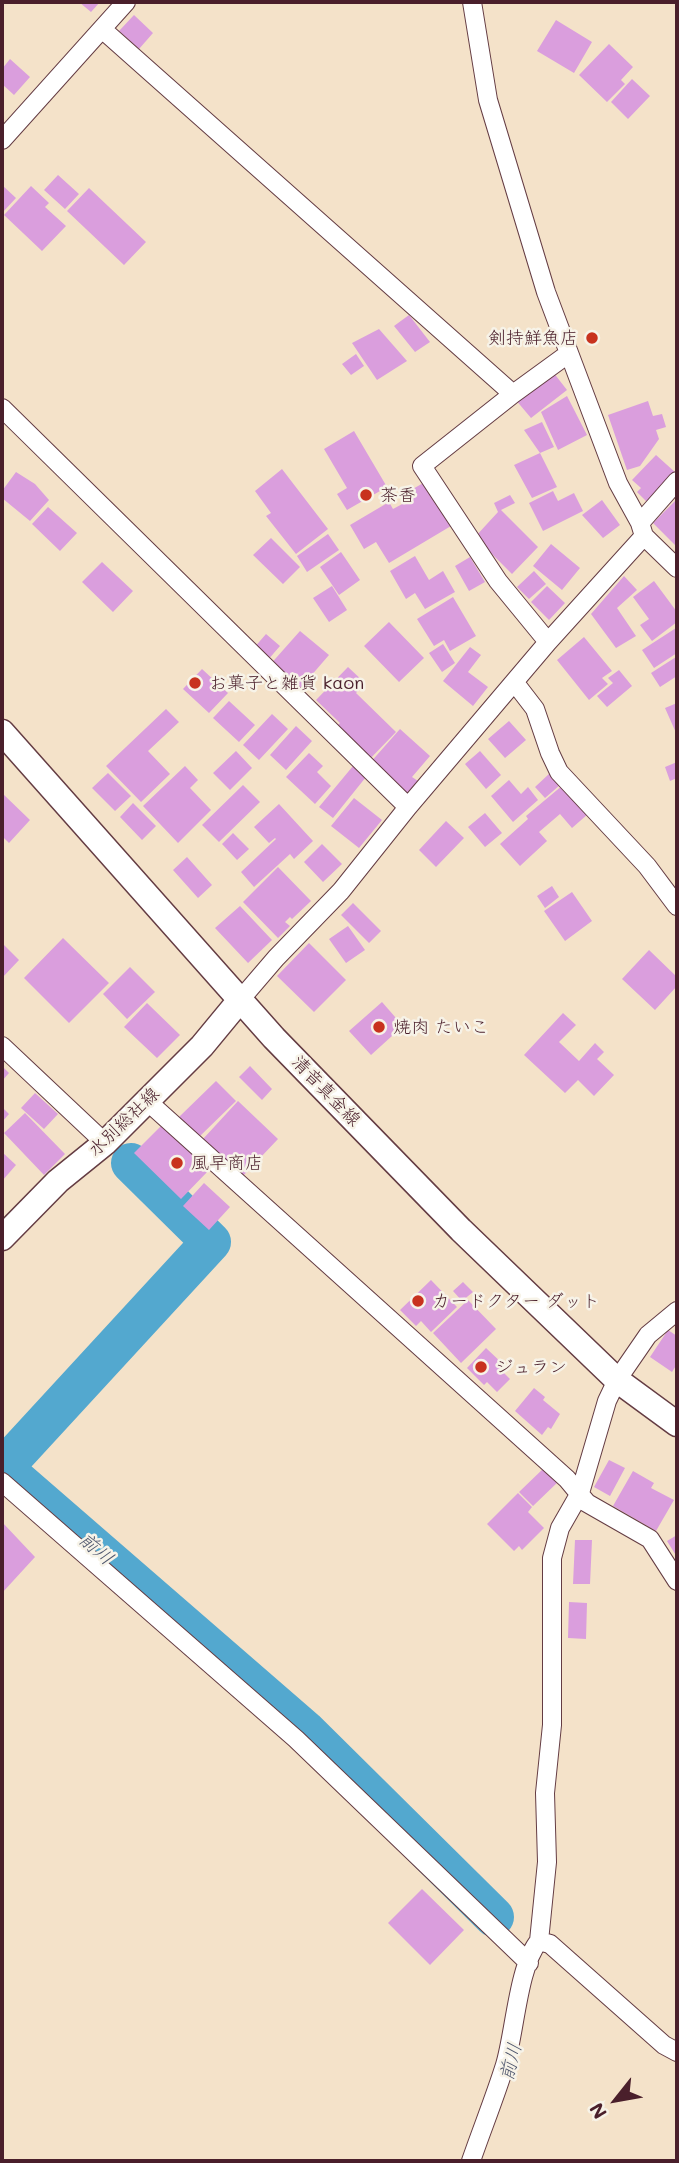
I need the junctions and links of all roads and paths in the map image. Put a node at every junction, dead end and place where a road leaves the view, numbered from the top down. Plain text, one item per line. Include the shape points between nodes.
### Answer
1 (126, 2) edge
2 (471, 2) edge
3 (102, 29) junction
4 (2, 140) edge
5 (568, 354) junction
6 (513, 394) junction
7 (2, 408) edge
8 (677, 481) edge
9 (642, 529) junction
10 (677, 568) edge
11 (548, 642) junction
12 (515, 683) junction
13 (2, 732) edge
14 (408, 807) junction
15 (677, 906) edge
16 (240, 1000) junction
17 (2, 1046) edge
18 (146, 1100) junction
19 (105, 1143) junction
20 (2, 1238) edge
21 (677, 1311) edge
22 (617, 1380) junction
23 (677, 1424) edge
24 (2, 1482) edge
25 (579, 1493) junction
26 (677, 1581) edge
27 (539, 1941) junction
28 (528, 1963) junction
29 (677, 2052) edge
30 (471, 2161) edge

1 - 3 street
2 - 5 street via 488,100
3 - 4 street
3 - 6 street
5 - 6 street
5 - 9 street via 618,483
6 - 11 street via 422,466 498,581
7 - 14 street
8 - 9 street
9 - 10 street
9 - 11 street
11 - 12 street
12 - 14 street
12 - 15 street via 535,709 559,772 647,866
13 - 16 main road, 清音真金線
14 - 16 street via 341,891
16 - 18 main road, 水別総社線 via 202,1046
16 - 22 main road, 清音真金線 via 461,1230
17 - 19 street
18 - 19 main road, 水別総社線
18 - 25 street
19 - 20 main road, 水別総社線 via 58,1181
21 - 22 street via 648,1335
22 - 23 main road, 清音真金線
22 - 25 street
24 - 28 street via 296,1739
25 - 26 street via 594,1508 650,1539
25 - 27 street via 560,1528 552,1558 552,1725
27 - 28 street
27 - 29 street via 550,1944
28 - 30 street via 505,2063

